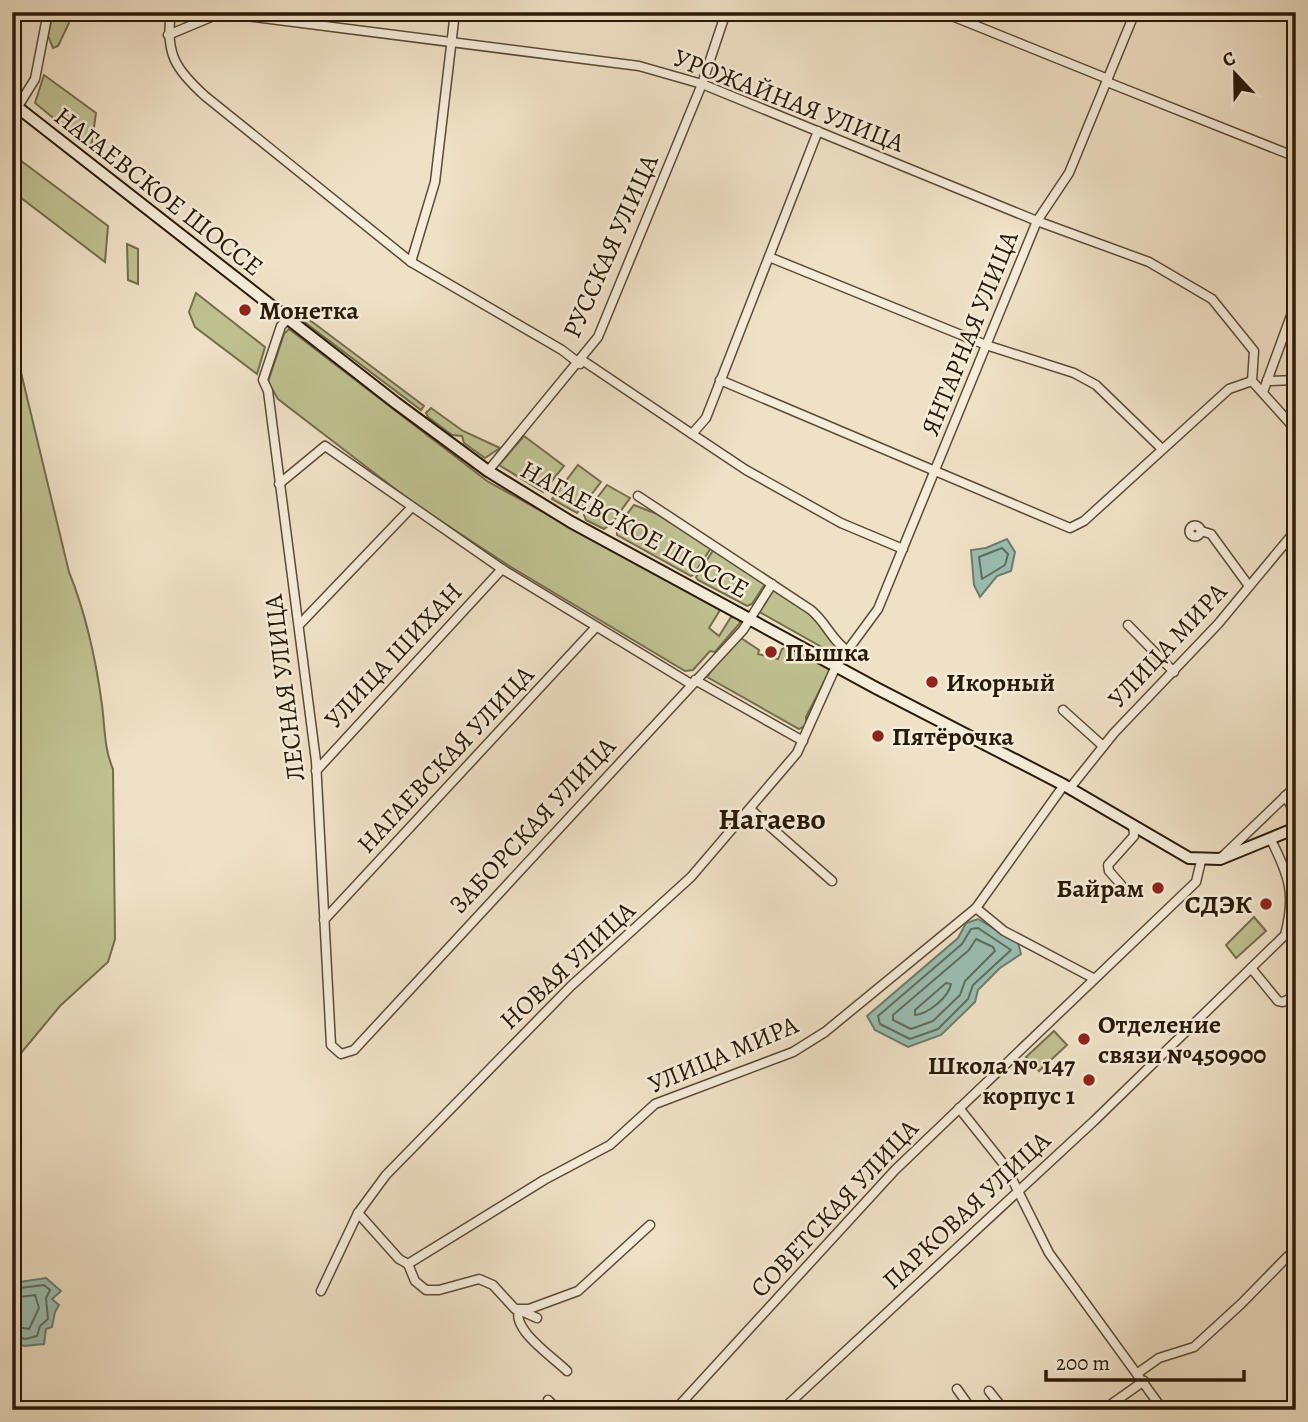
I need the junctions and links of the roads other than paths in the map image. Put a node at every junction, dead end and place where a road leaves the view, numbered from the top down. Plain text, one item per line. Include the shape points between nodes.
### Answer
1 (48, 12) edge
2 (171, 12) edge
3 (455, 12) edge
4 (726, 12) edge
5 (942, 12) edge
6 (1135, 12) edge
7 (1275, 12) edge
8 (1296, 20) edge
9 (168, 35) junction
10 (452, 43) junction
11 (1108, 81) junction
12 (702, 84) junction
13 (15, 106) edge
14 (818, 131) junction
15 (1296, 157) edge
16 (1037, 221) junction
17 (769, 257) junction
18 (411, 262) junction
19 (1296, 302) edge
20 (287, 320) junction
21 (986, 345) junction
22 (581, 362) junction
23 (720, 380) junction
24 (1296, 380) edge
25 (1252, 381) junction
26 (1267, 381) junction
27 (1263, 393) junction
28 (1296, 430) edge
29 (692, 434) junction
30 (1161, 448) junction
31 (936, 470) junction
32 (488, 471) junction
33 (279, 484) junction
34 (638, 496) dead end
35 (411, 508) junction
36 (1296, 530) edge
37 (1201, 531) dead end
38 (903, 549) junction
39 (502, 569) junction
40 (772, 584) junction
41 (1249, 586) junction
42 (748, 618) junction
43 (299, 625) junction
44 (1128, 625) dead end
45 (596, 627) junction
46 (848, 651) junction
47 (836, 666) junction
48 (1174, 672) junction
49 (693, 682) junction
50 (1063, 710) dead end
51 (803, 741) junction
52 (1103, 746) junction
53 (316, 771) junction
54 (1067, 786) junction
55 (1296, 786) edge
56 (1285, 796) junction
57 (750, 809) junction
58 (1296, 814) edge
59 (1133, 825) junction
60 (1296, 828) edge
61 (1270, 838) junction
62 (1220, 859) junction
63 (1201, 861) junction
64 (1288, 874) junction
65 (832, 881) dead end
66 (1296, 881) edge
67 (1123, 887) dead end
68 (976, 908) junction
69 (324, 920) junction
70 (1251, 968) junction
71 (1093, 978) junction
72 (1296, 995) edge
73 (341, 1054) joint
74 (959, 1108) junction
75 (1017, 1191) junction
76 (358, 1213) junction
77 (650, 1225) dead end
78 (1296, 1248) edge
79 (408, 1264) junction
80 (321, 1291) dead end
81 (519, 1310) junction
82 (537, 1318) dead end
83 (567, 1371) dead end
84 (1138, 1373) junction
85 (1144, 1381) junction
86 (957, 1389) dead end
87 (989, 1391) dead end
88 (548, 1400) dead end
89 (558, 1410) edge
90 (675, 1410) edge
91 (782, 1410) edge
92 (972, 1410) edge
93 (1004, 1410) edge
94 (1103, 1410) edge
95 (1163, 1410) edge

1 - 13 street via 35,79
2 - 9 street
3 - 10 street
4 - 12 street, РУССКАЯ УЛИЦА
5 - 11 street
6 - 11 street, ЯНТАРНАЯ УЛИЦА
7 - 8 street
9 - 10 street, УРОЖАЙНАЯ УЛИЦА via 216,15
9 - 18 street via 168,46 186,79
10 - 12 street, УРОЖАЙНАЯ УЛИЦА via 639,66
10 - 18 street via 435,182
11 - 15 street
11 - 16 street, ЯНТАРНАЯ УЛИЦА via 1069,173
12 - 14 street, УРОЖАЙНАЯ УЛИЦА
12 - 22 street, РУССКАЯ УЛИЦА via 598,337
13 - 20 street, НАГАЕВСКОЕ ШОССЕ
14 - 16 street, УРОЖАЙНАЯ УЛИЦА
14 - 17 street
16 - 21 street, ЯНТАРНАЯ УЛИЦА
16 - 25 street, УРОЖАЙНАЯ УЛИЦА via 1150,262 1212,299 1254,351
17 - 21 street
17 - 23 street
18 - 22 street
19 - 26 street
20 - 32 street, НАГАЕВСКОЕ ШОССЕ
20 - 33 street, ЛЕСНАЯ УЛИЦА via 263,380
21 - 30 street via 1074,373 1096,385
21 - 31 street, ЯНТАРНАЯ УЛИЦА
22 - 29 street
22 - 32 street, РУССКАЯ УЛИЦА
23 - 29 street via 701,425
23 - 31 street
24 - 26 street
25 - 27 street
25 - 30 street via 1229,389
26 - 27 street
27 - 28 street
29 - 38 street via 829,516
30 - 31 street via 1084,521 1070,528
31 - 38 street, ЯНТАРНАЯ УЛИЦА
32 - 42 street, НАГАЕВСКОЕ ШОССЕ via 571,522
33 - 35 street via 325,446
33 - 43 street, ЛЕСНАЯ УЛИЦА
34 - 40 street
35 - 39 street
35 - 43 street
36 - 41 street, УЛИЦА МИРА
37 - 41 street via 1211,534
38 - 46 street, ЯНТАРНАЯ УЛИЦА via 878,609
39 - 45 street
39 - 53 street, УЛИЦА ШИХАН
40 - 42 street, ЗАБОРСКАЯ УЛИЦА
40 - 46 street via 821,618 839,646
41 - 48 street, УЛИЦА МИРА
42 - 47 street, НАГАЕВСКОЕ ШОССЕ
42 - 49 street, ЗАБОРСКАЯ УЛИЦА via 743,630
43 - 53 street, ЛЕСНАЯ УЛИЦА
44 - 48 street
45 - 49 street
45 - 69 street, НАГАЕВСКАЯ УЛИЦА
46 - 47 street, ЯНТАРНАЯ УЛИЦА
47 - 51 street, НОВАЯ УЛИЦА
47 - 54 street, НАГАЕВСКОЕ ШОССЕ
48 - 52 street, УЛИЦА МИРА
49 - 51 street
49 - 73 street, ЗАБОРСКАЯ УЛИЦА via 354,1050
50 - 52 street
51 - 57 street, НОВАЯ УЛИЦА
52 - 54 street, УЛИЦА МИРА
53 - 69 street, ЛЕСНАЯ УЛИЦА
54 - 59 street, НАГАЕВСКОЕ ШОССЕ
54 - 68 street, УЛИЦА МИРА
55 - 56 street
56 - 58 street
56 - 62 street
57 - 65 street
57 - 76 street, НОВАЯ УЛИЦА via 691,877 517,1040 386,1175
59 - 63 street, НАГАЕВСКОЕ ШОССЕ
59 - 67 street via 1134,836 1108,865
60 - 61 street
61 - 62 street
61 - 64 street, ПАРКОВАЯ УЛИЦА
62 - 63 street
63 - 71 street, СОВЕТСКАЯ УЛИЦА via 1196,881
64 - 66 street
64 - 70 street, ПАРКОВАЯ УЛИЦА via 1290,915 1285,935
68 - 71 street via 1004,931
68 - 79 street, УЛИЦА МИРА via 806,1044 655,1104 610,1145
69 - 73 street, ЛЕСНАЯ УЛИЦА via 331,1045
70 - 72 street via 1278,1001
70 - 75 street, ПАРКОВАЯ УЛИЦА
71 - 74 street, СОВЕТСКАЯ УЛИЦА
74 - 75 street via 1006,1167
74 - 90 street, СОВЕТСКАЯ УЛИЦА via 895,1170
75 - 84 street via 1049,1253
75 - 91 street, ПАРКОВАЯ УЛИЦА
76 - 79 street
76 - 80 street, НОВАЯ УЛИЦА
77 - 81 street via 587,1285 567,1297
78 - 84 street via 1194,1347 1159,1358
79 - 81 street via 415,1281 426,1290 479,1279 493,1285
81 - 82 street
81 - 83 street via 520,1328
84 - 85 street
85 - 94 street
85 - 95 street
86 - 92 street
87 - 93 street
88 - 89 street

